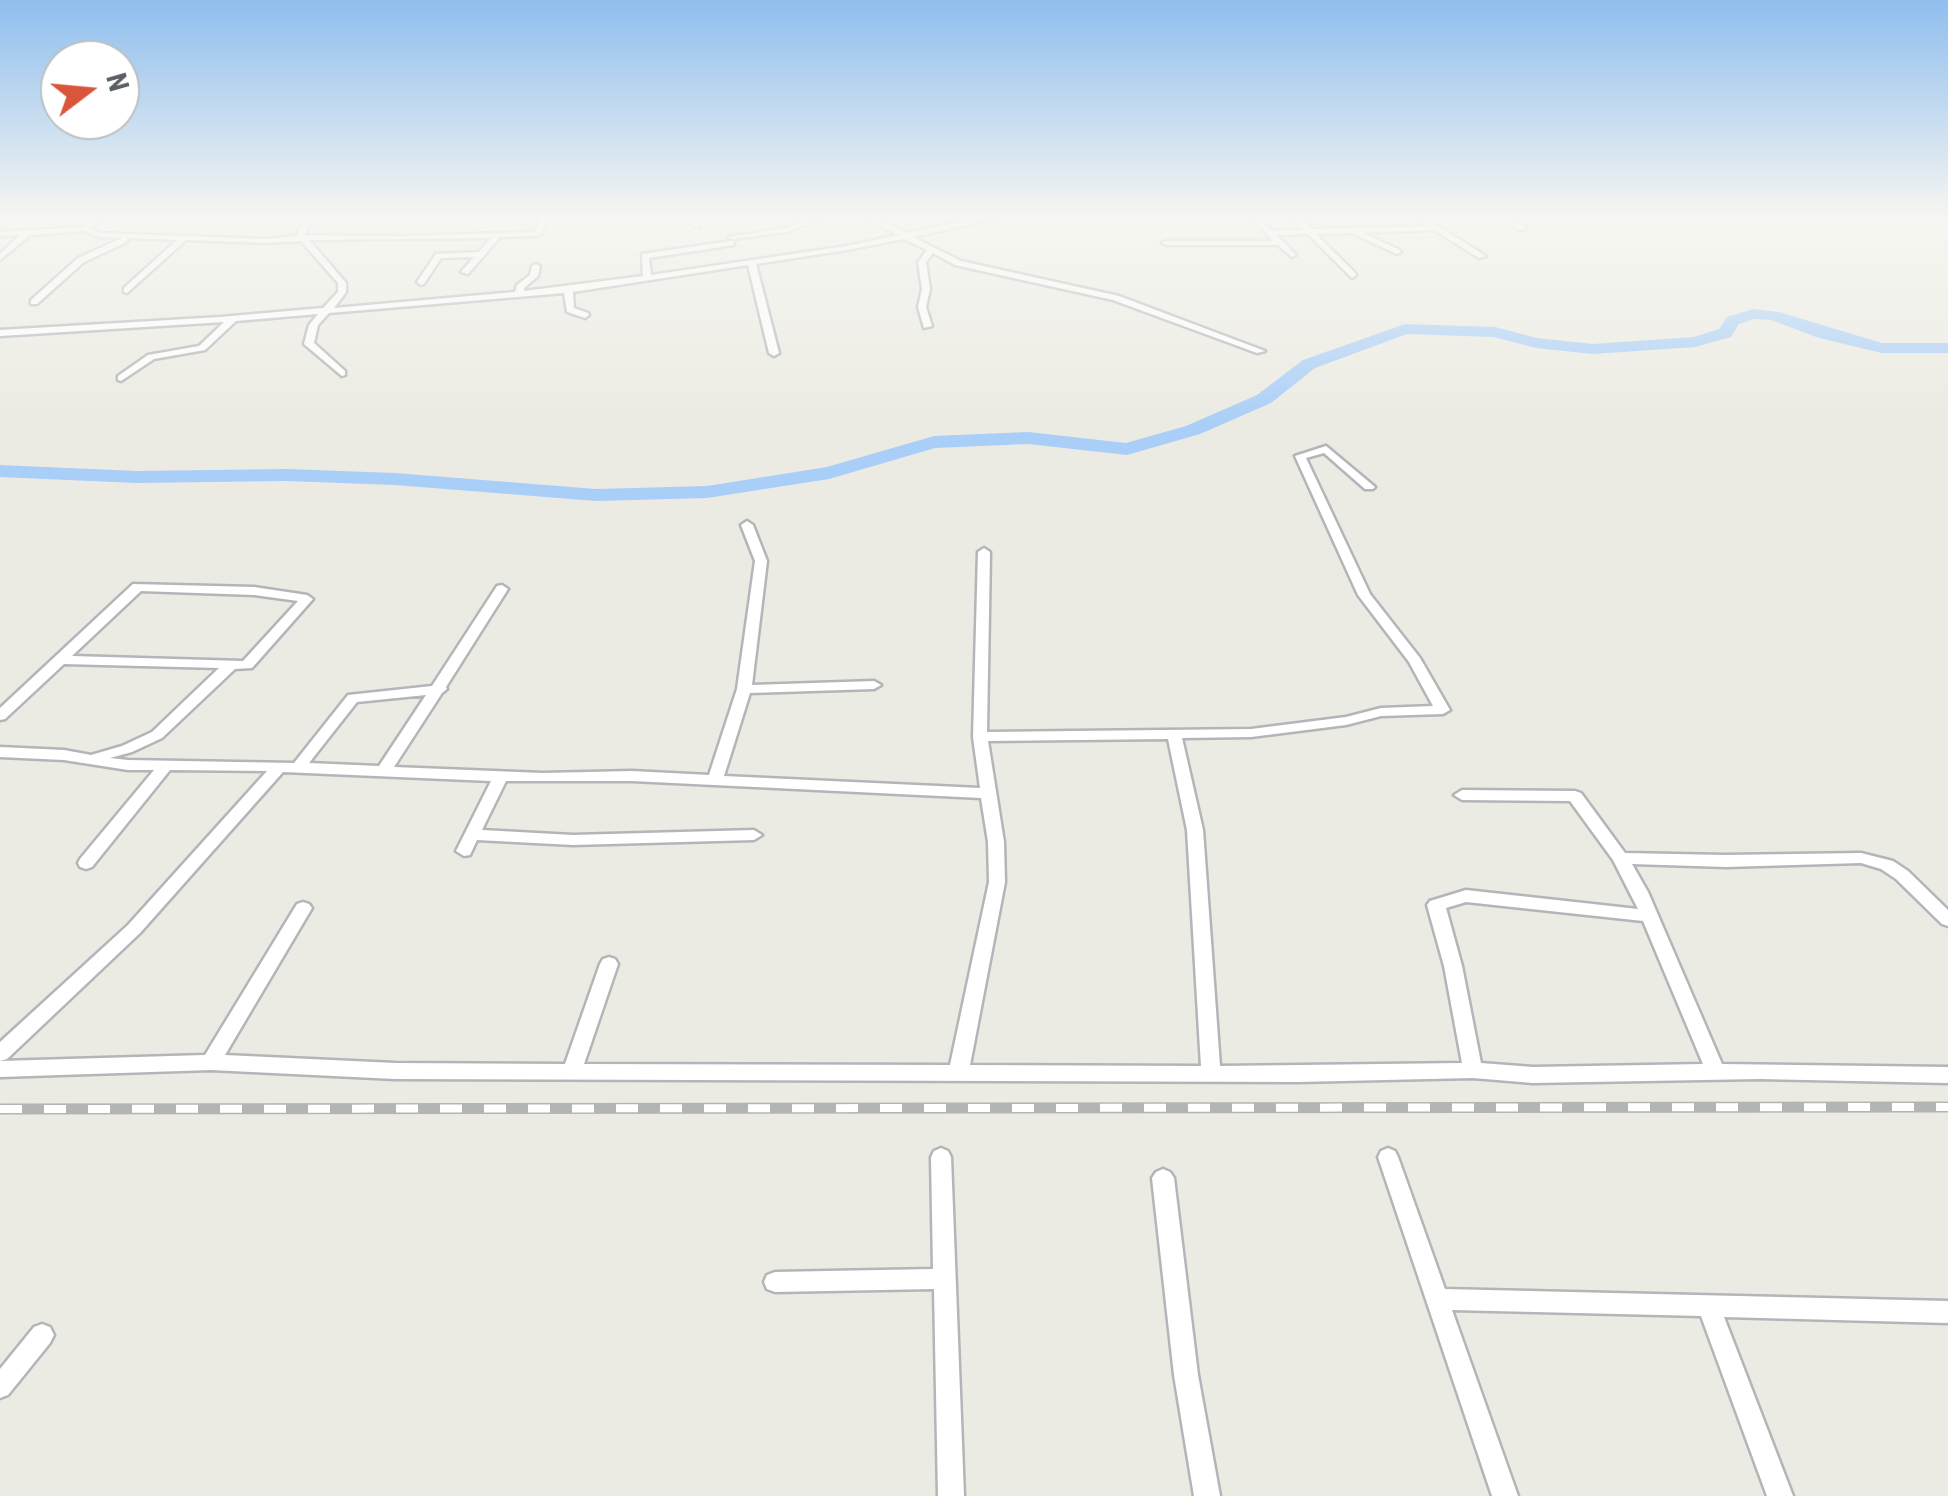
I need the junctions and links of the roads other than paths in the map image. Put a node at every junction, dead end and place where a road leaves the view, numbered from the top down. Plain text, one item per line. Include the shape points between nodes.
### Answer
1 (53, 285) edge
2 (132, 285) edge
3 (342, 285) edge
4 (523, 285) edge
5 (602, 285) edge
6 (757, 285) edge
7 (925, 285) edge
8 (1050, 285) edge
9 (126, 290) dead end
10 (568, 290) junction
11 (519, 294) junction
12 (34, 302) dead end
13 (325, 311) junction
14 (584, 314) dead end
15 (233, 319) junction
16 (928, 326) dead end
17 (0, 333) edge
18 (1260, 352) dead end
19 (774, 353) dead end
20 (342, 373) dead end
21 (121, 378) dead end
22 (1369, 488) dead end
23 (746, 524) dead end
24 (984, 552) dead end
25 (502, 590) dead end
26 (65, 660) junction
27 (232, 664) junction
28 (874, 685) dead end
29 (440, 688) junction
30 (744, 688) junction
31 (0, 716) edge
32 (1174, 734) junction
33 (980, 737) junction
34 (7, 753) edge
35 (89, 758) junction
36 (165, 766) junction
37 (0, 767) edge
38 (288, 768) junction
39 (384, 771) junction
40 (501, 776) junction
41 (714, 781) junction
42 (986, 793) junction
43 (1462, 795) dead end
44 (474, 835) junction
45 (754, 835) dead end
46 (464, 852) dead end
47 (1620, 858) junction
48 (86, 863) dead end
49 (303, 908) dead end
50 (1649, 916) junction
51 (1948, 920) edge
52 (609, 964) dead end
53 (0, 1054) edge
54 (211, 1062) junction
55 (0, 1069) edge
56 (1474, 1070) junction
57 (958, 1071) junction
58 (572, 1072) junction
59 (1716, 1072) junction
60 (1210, 1074) junction
61 (1948, 1075) edge
62 (941, 1157) dead end
63 (1388, 1157) dead end
64 (1163, 1178) dead end
65 (942, 1279) junction
66 (775, 1282) dead end
67 (1438, 1298) junction
68 (1709, 1306) junction
69 (1948, 1312) edge
70 (42, 1335) dead end
71 (0, 1387) edge
72 (951, 1496) edge
73 (1207, 1496) edge
74 (1505, 1496) edge
75 (1780, 1496) edge

1 - 12 street
2 - 9 street
3 - 13 street
4 - 11 street
5 - 10 street
6 - 19 street
7 - 16 street
8 - 18 street via 1116,298
10 - 11 street
10 - 14 street via 570,310
11 - 13 street
13 - 15 street
13 - 20 street via 309,344
15 - 17 street
15 - 21 street via 202,348 151,356
22 - 32 street via 1326,448 1300,456 1364,595 1443,710
23 - 30 street via 760,561
24 - 33 street
25 - 29 street
26 - 27 street
26 - 27 street via 138,587 307,599 247,665
26 - 31 street
27 - 35 street via 157,735
28 - 30 street
29 - 38 street via 353,698
29 - 39 street
30 - 41 street
32 - 33 street
32 - 60 street via 1195,830
33 - 42 street
34 - 35 street
34 - 37 street
35 - 36 street
36 - 38 street
36 - 48 street
38 - 39 street
38 - 53 street via 134,928
39 - 40 street
40 - 41 street
40 - 44 street
41 - 42 street
42 - 57 street via 997,882
43 - 47 street via 1574,796
44 - 45 street
44 - 46 street
47 - 50 street
47 - 51 street via 1860,858 1887,865
49 - 54 street
50 - 56 street via 1466,896 1436,905
50 - 59 street
52 - 58 street
54 - 55 street
54 - 58 street
56 - 59 street
56 - 60 street
57 - 58 street
57 - 60 street
59 - 61 street
62 - 65 street
63 - 67 street
64 - 73 street
65 - 66 street
65 - 72 street
67 - 68 street
67 - 74 street
68 - 69 street
68 - 75 street
70 - 71 street

